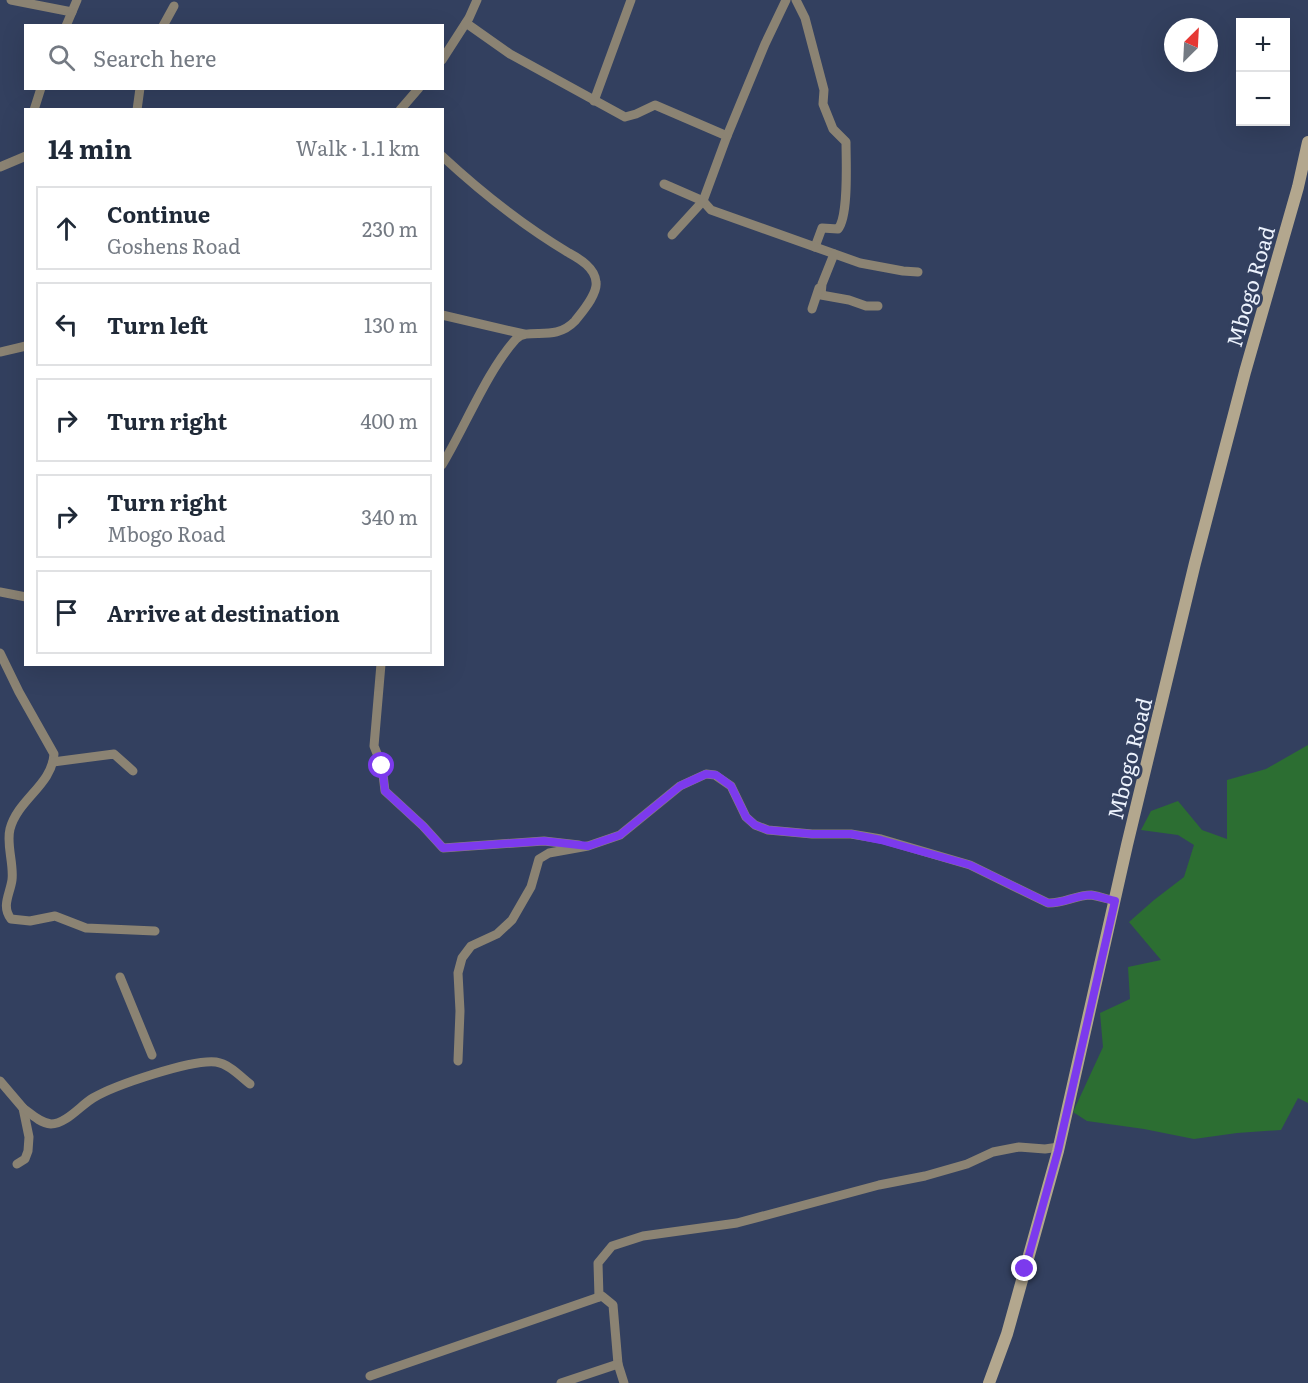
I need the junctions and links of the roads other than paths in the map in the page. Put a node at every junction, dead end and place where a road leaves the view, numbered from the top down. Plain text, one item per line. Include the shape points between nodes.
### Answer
1 (11, 0) edge
2 (78, 0) edge
3 (477, 0) edge
4 (631, 0) edge
5 (786, 0) edge
6 (795, 0) edge
7 (174, 6) dead end
8 (72, 12) junction
9 (466, 23) junction
10 (67, 24) edge
11 (164, 24) edge
12 (444, 57) edge
13 (40, 90) edge
14 (140, 90) edge
15 (417, 90) edge
16 (594, 101) junction
17 (35, 108) edge
18 (137, 108) edge
19 (404, 108) edge
20 (727, 136) junction
21 (1308, 142) edge
22 (24, 157) edge
23 (444, 158) edge
24 (0, 167) edge
25 (664, 184) dead end
26 (703, 201) junction
27 (672, 235) dead end
28 (820, 248) junction
29 (834, 254) junction
30 (918, 272) dead end
31 (878, 306) dead end
32 (812, 309) dead end
33 (444, 316) edge
34 (524, 334) junction
35 (24, 346) edge
36 (0, 352) edge
37 (444, 461) edge
38 (0, 592) edge
39 (24, 597) edge
40 (0, 653) edge
41 (381, 666) edge
42 (53, 762) junction
43 (133, 771) dead end
44 (588, 846) junction
45 (1115, 901) junction
46 (155, 931) dead end
47 (120, 977) dead end
48 (152, 1055) dead end
49 (458, 1060) dead end
50 (0, 1081) edge
51 (250, 1084) dead end
52 (23, 1108) junction
53 (1059, 1147) junction
54 (18, 1164) dead end
55 (599, 1297) junction
56 (618, 1364) junction
57 (370, 1376) dead end
58 (561, 1383) edge
59 (624, 1383) edge
60 (989, 1383) edge

1 - 8 street
2 - 8 street
3 - 9 street
4 - 16 street
5 - 20 street
6 - 28 street via 806,18 824,90 823,104 833,129 846,142 843,224 838,230 822,228
7 - 11 street
8 - 10 street
9 - 12 street
9 - 16 street via 510,54
13 - 17 street
14 - 18 street
15 - 19 street
16 - 20 street via 625,117 655,105
20 - 26 street
21 - 45 main road, Mbogo Road via 1195,563
22 - 24 street
23 - 34 street via 518,220 586,264 596,278 591,298 565,329 558,333
25 - 26 street
26 - 27 street
26 - 28 street via 711,210
28 - 29 street
28 - 32 street via 830,262
29 - 30 street via 879,268
29 - 31 street via 821,295
33 - 34 street
34 - 37 street via 516,339 489,378
35 - 36 street
38 - 39 street
40 - 42 street via 54,754
41 - 44 street via 374,746 382,766 385,791 443,848 544,841
42 - 43 street via 114,754
42 - 46 street via 45,780 17,812 10,830 12,880 6,914 11,920 55,916 86,928
44 - 45 street via 620,835 680,786 706,774 716,775 731,786 746,817 768,830 851,834 881,840 970,865 1048,903 1091,895
44 - 49 street via 542,855 531,887 512,920 497,934 471,946 462,958 458,973
45 - 53 main road, Mbogo Road
47 - 48 street
50 - 52 street
51 - 52 street via 224,1064 205,1062 101,1093 53,1124 44,1123
52 - 54 street via 28,1151
53 - 55 street via 1019,1147 993,1152 925,1176 737,1223 643,1236 612,1246 598,1263
53 - 60 main road, Mbogo Road
55 - 56 street via 613,1305
55 - 57 street
56 - 58 street
56 - 59 street

